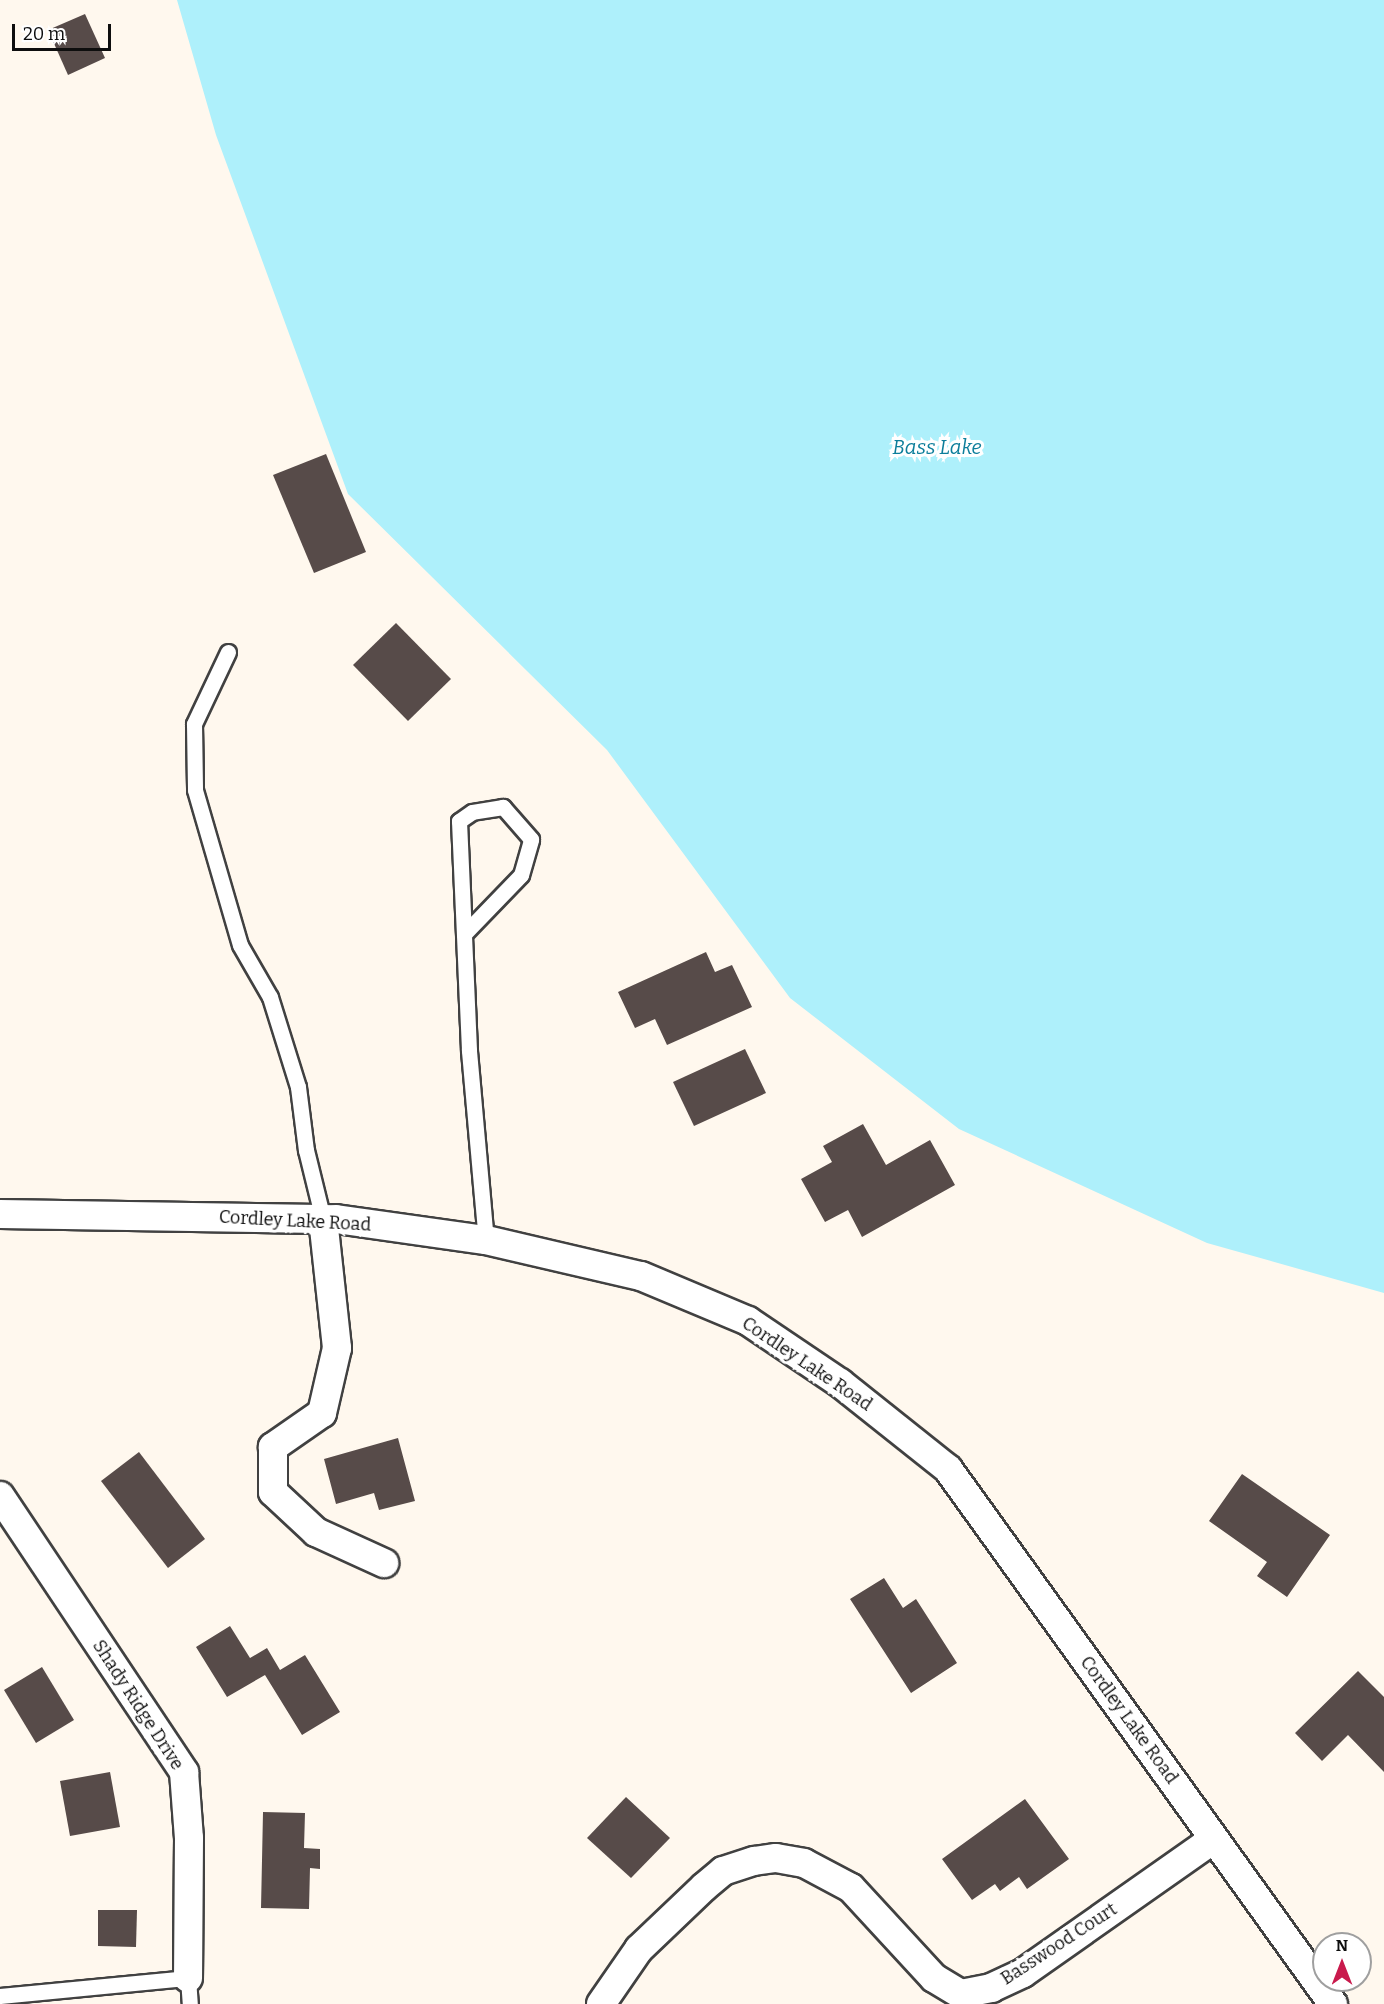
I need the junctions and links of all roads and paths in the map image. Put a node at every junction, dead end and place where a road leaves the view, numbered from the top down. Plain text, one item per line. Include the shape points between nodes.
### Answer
1 (228, 652) dead end
2 (464, 934) junction
3 (0, 1214) edge
4 (323, 1219) junction
5 (486, 1240) junction
6 (0, 1496) edge
7 (384, 1563) dead end
8 (1214, 1839) junction
9 (189, 1991) edge
10 (0, 1996) edge
11 (601, 2004) edge
12 (1333, 2004) edge

1 - 4 lane via 194,724 195,790 240,945 270,997 298,1087 306,1150
2 - 2 lane via 459,821 472,812 503,807 531,839 521,875
2 - 5 lane via 470,1073
3 - 4 street, Cordley Lake Road
4 - 5 street, Cordley Lake Road
4 - 7 street via 337,1348 322,1413 273,1447 273,1492 316,1532
5 - 8 street, Cordley Lake Road via 642,1276 748,1321 840,1383 948,1469
6 - 9 street, Shady Ridge Drive via 184,1772 189,1838
8 - 11 street, Basswood Court via 1023,1973 991,1988 961,1994 934,1978 851,1888 804,1863 776,1858 754,1861 723,1871 704,1887 639,1949
8 - 12 street, Cordley Lake Road
9 - 10 lane

